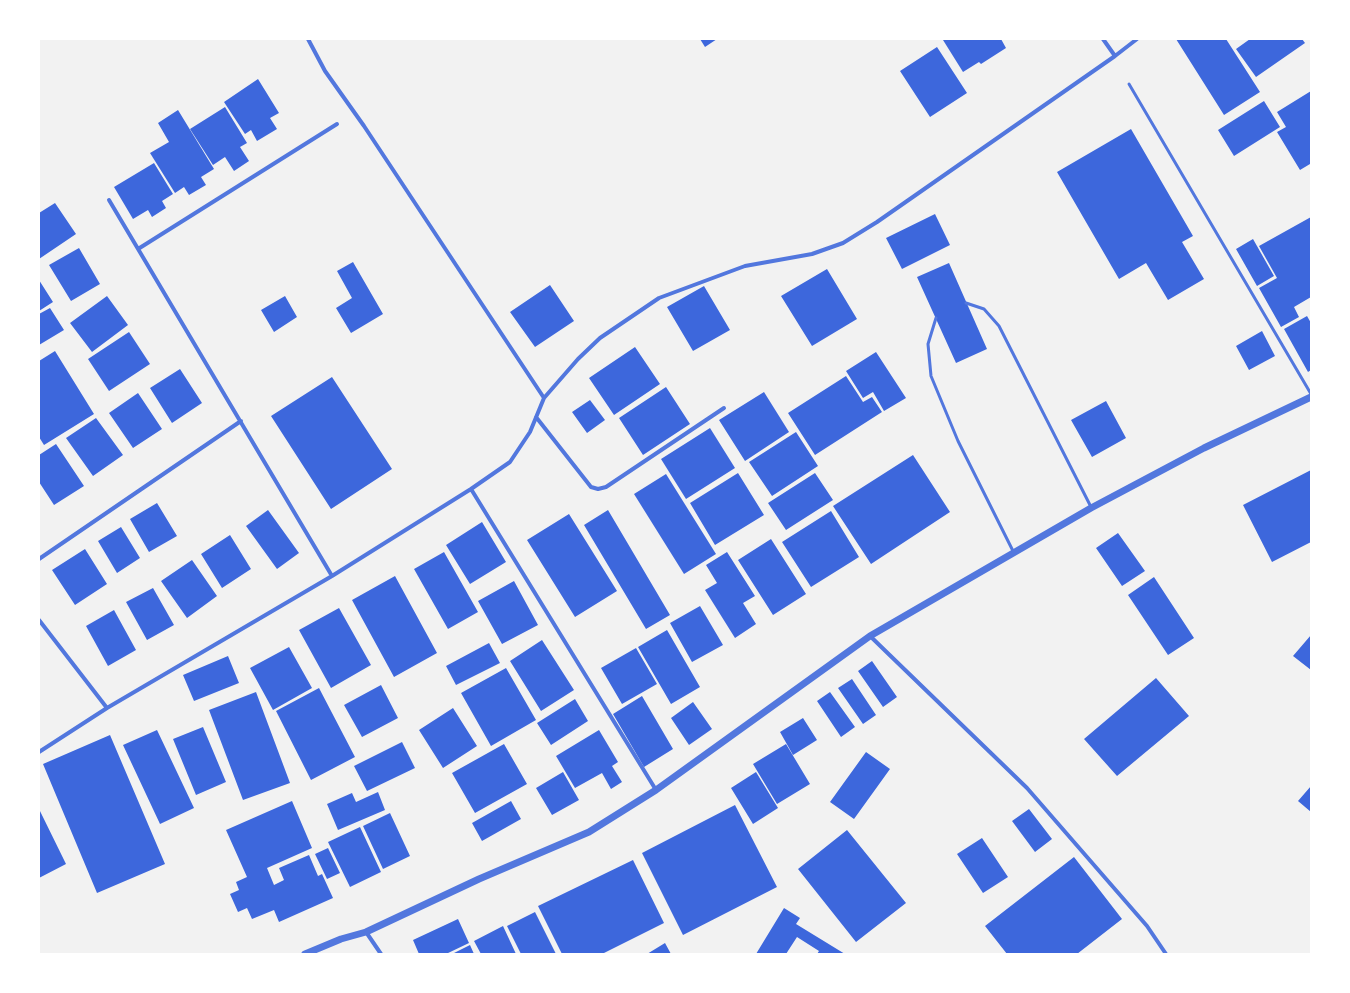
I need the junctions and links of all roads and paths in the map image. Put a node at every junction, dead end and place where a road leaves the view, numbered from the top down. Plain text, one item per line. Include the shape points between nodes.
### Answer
1 (308, 39) edge
2 (1103, 39) edge
3 (1137, 39) edge
4 (1115, 56) junction
5 (1129, 84) dead end
6 (337, 124) dead end
7 (109, 200) dead end
8 (138, 249) junction
9 (966, 303) dead end
10 (936, 318) dead end
11 (1311, 396) edge
12 (544, 398) junction
13 (724, 408) dead end
14 (536, 417) junction
15 (241, 422) junction
16 (471, 489) junction
17 (1092, 508) junction
18 (1014, 553) junction
19 (39, 559) edge
20 (332, 576) junction
21 (39, 620) edge
22 (870, 636) junction
23 (107, 708) junction
24 (39, 752) edge
25 (656, 790) junction
26 (366, 932) junction
27 (305, 954) edge
28 (381, 954) edge
29 (1166, 954) edge

1 - 12 street via 325,71
2 - 4 street
3 - 4 street
4 - 12 street via 843,243 812,254 744,266 659,298 600,338 578,358
5 - 11 lane
6 - 8 street
7 - 8 street
8 - 15 street
9 - 17 lane via 984,309 999,326
10 - 18 lane via 928,344 931,376 958,441
11 - 17 street via 1204,448
12 - 14 street
13 - 14 street via 606,487 598,489 591,487
14 - 16 street via 530,432 510,462
15 - 19 street
15 - 20 street
16 - 20 street
16 - 25 street
17 - 18 street
18 - 22 street
20 - 23 street
21 - 23 street
22 - 25 street
22 - 29 street via 1026,788 1147,926
23 - 24 street
25 - 26 street via 589,832 479,879
26 - 27 street
26 - 28 street

